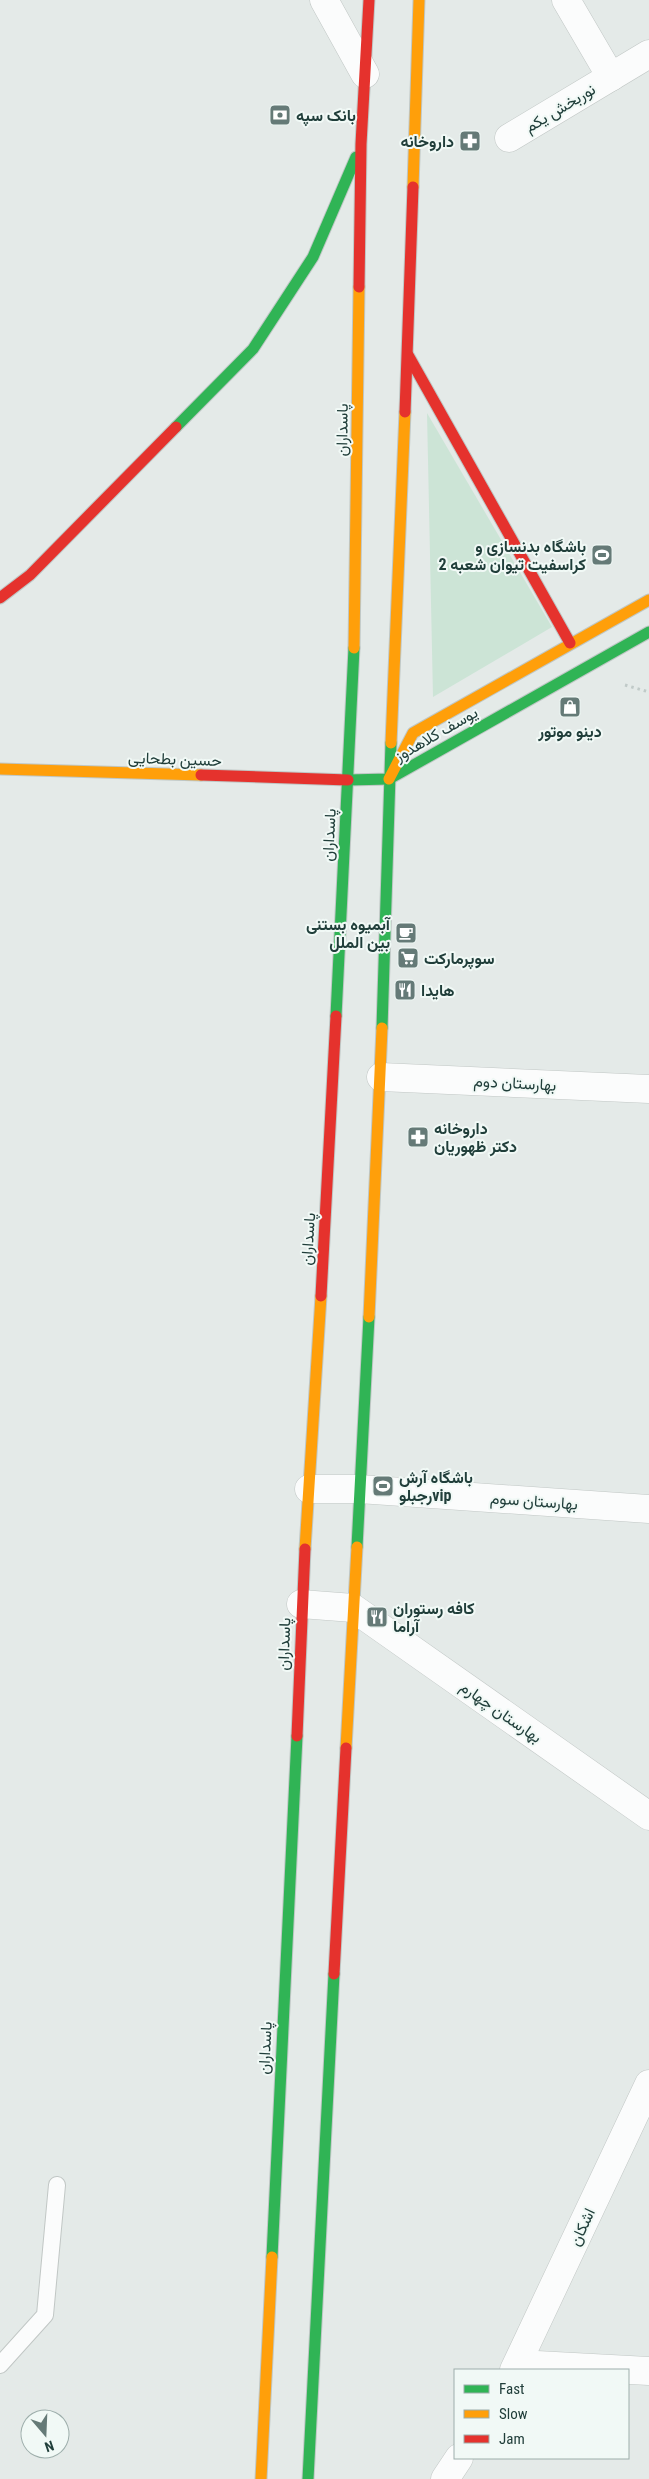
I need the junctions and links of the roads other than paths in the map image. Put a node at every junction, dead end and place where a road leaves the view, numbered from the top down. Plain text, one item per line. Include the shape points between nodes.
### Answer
1 (324, 0) edge
2 (369, 0) edge
3 (420, 0) edge
4 (566, 0) edge
5 (649, 54) edge
6 (365, 74) junction
7 (611, 77) junction
8 (509, 138) dead end
9 (361, 144) junction
10 (408, 355) junction
11 (0, 598) edge
12 (649, 600) edge
13 (649, 632) edge
14 (570, 643) junction
15 (0, 770) edge
16 (389, 779) junction
17 (348, 780) junction
18 (381, 1077) junction
19 (649, 1089) edge
20 (309, 1489) junction
21 (360, 1490) junction
22 (649, 1509) edge
23 (301, 1604) junction
24 (353, 1608) junction
25 (649, 1816) edge
26 (649, 2084) edge
27 (57, 2185) dead end
28 (0, 2366) edge
29 (516, 2367) edge
30 (569, 2369) edge
31 (629, 2371) edge
32 (649, 2372) edge
33 (458, 2459) edge
34 (261, 2479) edge
35 (308, 2479) edge
36 (445, 2479) edge

1 - 6 street
2 - 6 main road, پاسداران
3 - 10 main road
4 - 7 street, نوربخش یکم
5 - 7 street, نوربخش یکم
6 - 9 main road, پاسداران
7 - 8 street, نوربخش یکم
9 - 11 main road via 313,258 253,349 30,575
9 - 17 main road, پاسداران via 356,629
10 - 14 main road
10 - 16 main road
12 - 14 main road, یوسف کلاهدوز
13 - 16 main road, یوسف کلاهدوز
14 - 16 main road, یوسف کلاهدوز via 413,733
15 - 17 main road, حسین بطحایی
16 - 17 main road, حسین بطحایی
16 - 18 main road
17 - 20 main road, پاسداران
18 - 19 street, بهارستان دوم
18 - 21 main road
20 - 21 street, بهارستان سوم
20 - 23 main road, پاسداران
21 - 22 street, بهارستان سوم
21 - 24 main road
23 - 24 street
23 - 34 main road, پاسداران
24 - 25 street, بهارستان چهارم
24 - 35 main road
26 - 29 street, اشکان
27 - 28 lane via 45,2315
29 - 30 street
31 - 32 street
33 - 36 street

